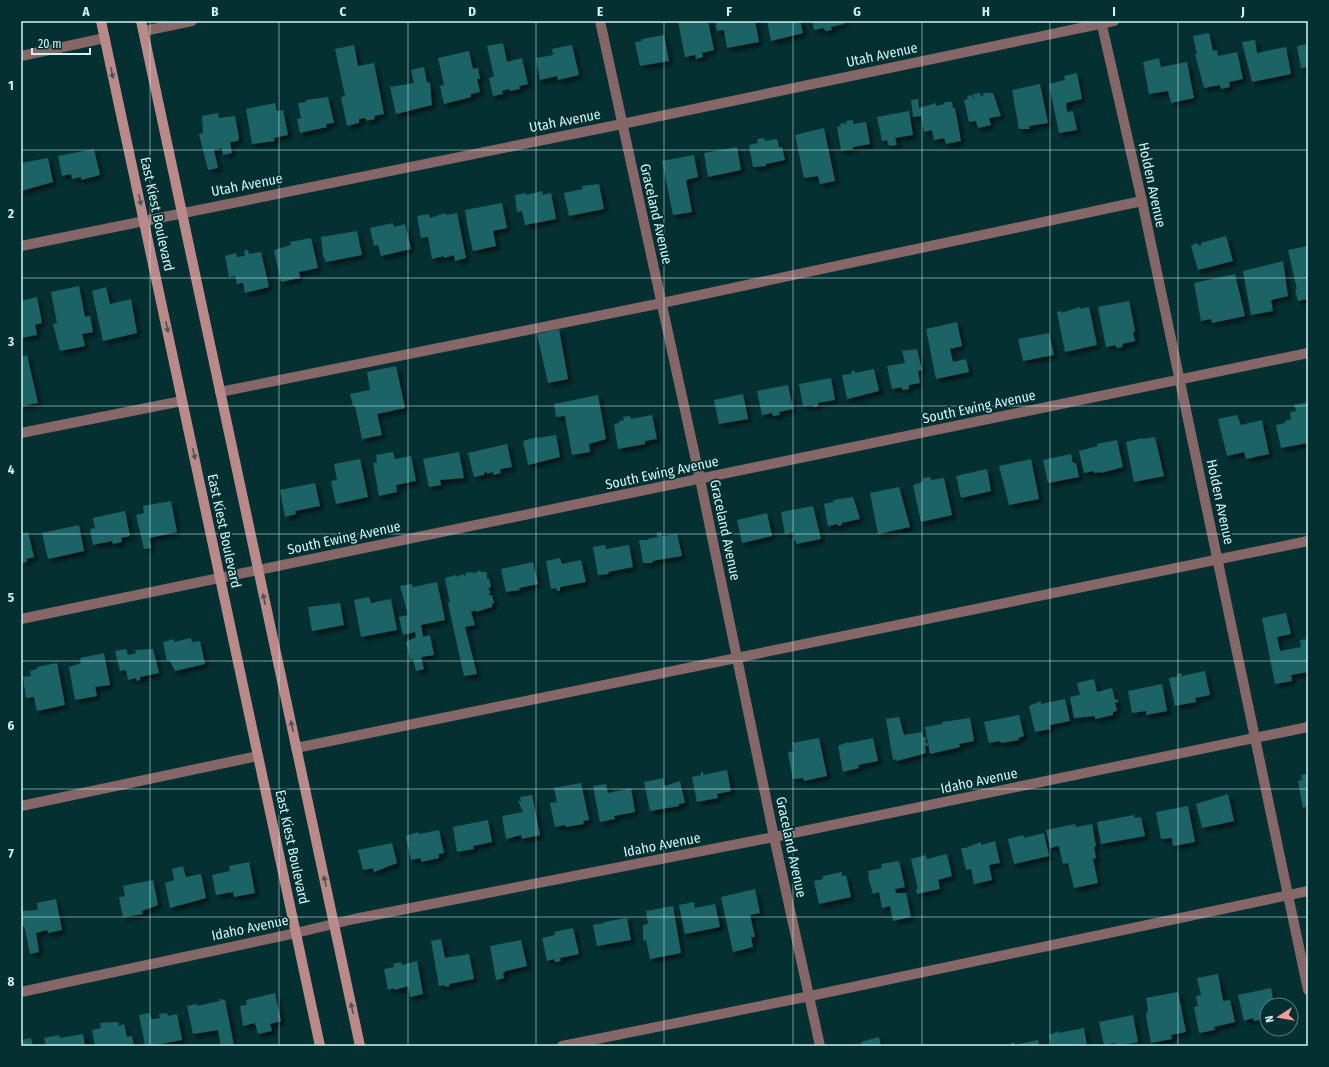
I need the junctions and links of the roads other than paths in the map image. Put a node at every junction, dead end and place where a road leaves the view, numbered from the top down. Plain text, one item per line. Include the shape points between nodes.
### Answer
1 (101, 21) edge
2 (141, 21) edge
3 (192, 21) edge
4 (600, 21) edge
5 (1114, 21) edge
6 (1102, 22) edge
7 (144, 31) junction
8 (105, 38) junction
9 (21, 56) edge
10 (622, 124) junction
11 (1142, 201) junction
12 (182, 212) junction
13 (144, 220) junction
14 (21, 246) edge
15 (662, 303) junction
16 (1308, 353) edge
17 (1180, 380) junction
18 (220, 392) junction
19 (182, 401) junction
20 (21, 433) edge
21 (700, 479) junction
22 (1308, 541) edge
23 (1217, 559) junction
24 (258, 570) junction
25 (220, 578) junction
26 (21, 619) edge
27 (738, 658) junction
28 (1308, 727) edge
29 (1255, 738) junction
30 (296, 748) junction
31 (258, 756) junction
32 (21, 806) edge
33 (774, 837) junction
34 (1308, 891) edge
35 (1288, 895) junction
36 (334, 924) junction
37 (296, 933) junction
38 (1308, 990) edge
39 (21, 992) edge
40 (810, 996) junction
41 (320, 1046) edge
42 (360, 1046) edge
43 (562, 1046) edge
44 (820, 1046) edge

1 - 8 main road, East Kiest Boulevard
2 - 7 main road, East Kiest Boulevard
3 - 7 street
4 - 10 street, Graceland Avenue
5 - 6 street, Utah Avenue
6 - 10 street, Utah Avenue
6 - 11 street, Holden Avenue
7 - 12 main road, East Kiest Boulevard
8 - 9 street
8 -> 13 main road, East Kiest Boulevard
10 - 12 street, Utah Avenue
10 - 15 street, Graceland Avenue
11 - 15 street
11 - 17 street, Holden Avenue
12 - 13 street, Utah Avenue
12 - 18 main road, East Kiest Boulevard
13 - 14 street, Utah Avenue
13 -> 19 main road, East Kiest Boulevard
15 - 18 street
15 - 21 street, Graceland Avenue
16 - 17 street, South Ewing Avenue
17 - 21 street, South Ewing Avenue
17 - 23 street, Holden Avenue
18 - 24 main road, East Kiest Boulevard
19 - 20 street
19 -> 25 main road, East Kiest Boulevard
21 - 24 street, South Ewing Avenue
21 - 27 street, Graceland Avenue
22 - 23 street
23 - 27 street
23 - 29 street, Holden Avenue
24 - 25 street, South Ewing Avenue
30 -> 24 main road, East Kiest Boulevard
25 - 26 street, South Ewing Avenue
25 - 31 main road, East Kiest Boulevard
27 - 30 street
27 - 33 street, Graceland Avenue
28 - 29 street, Idaho Avenue
29 - 33 street, Idaho Avenue
29 - 35 street, Holden Avenue
36 -> 30 main road, East Kiest Boulevard
31 - 32 street
31 - 37 main road, East Kiest Boulevard
33 - 36 street, Idaho Avenue
33 - 40 street, Graceland Avenue
34 - 35 street
35 - 38 street, Holden Avenue
35 - 40 street
36 - 37 street, Idaho Avenue
42 -> 36 main road, East Kiest Boulevard
37 - 39 street, Idaho Avenue
37 - 41 main road, East Kiest Boulevard
40 - 43 street
40 - 44 street, Graceland Avenue

